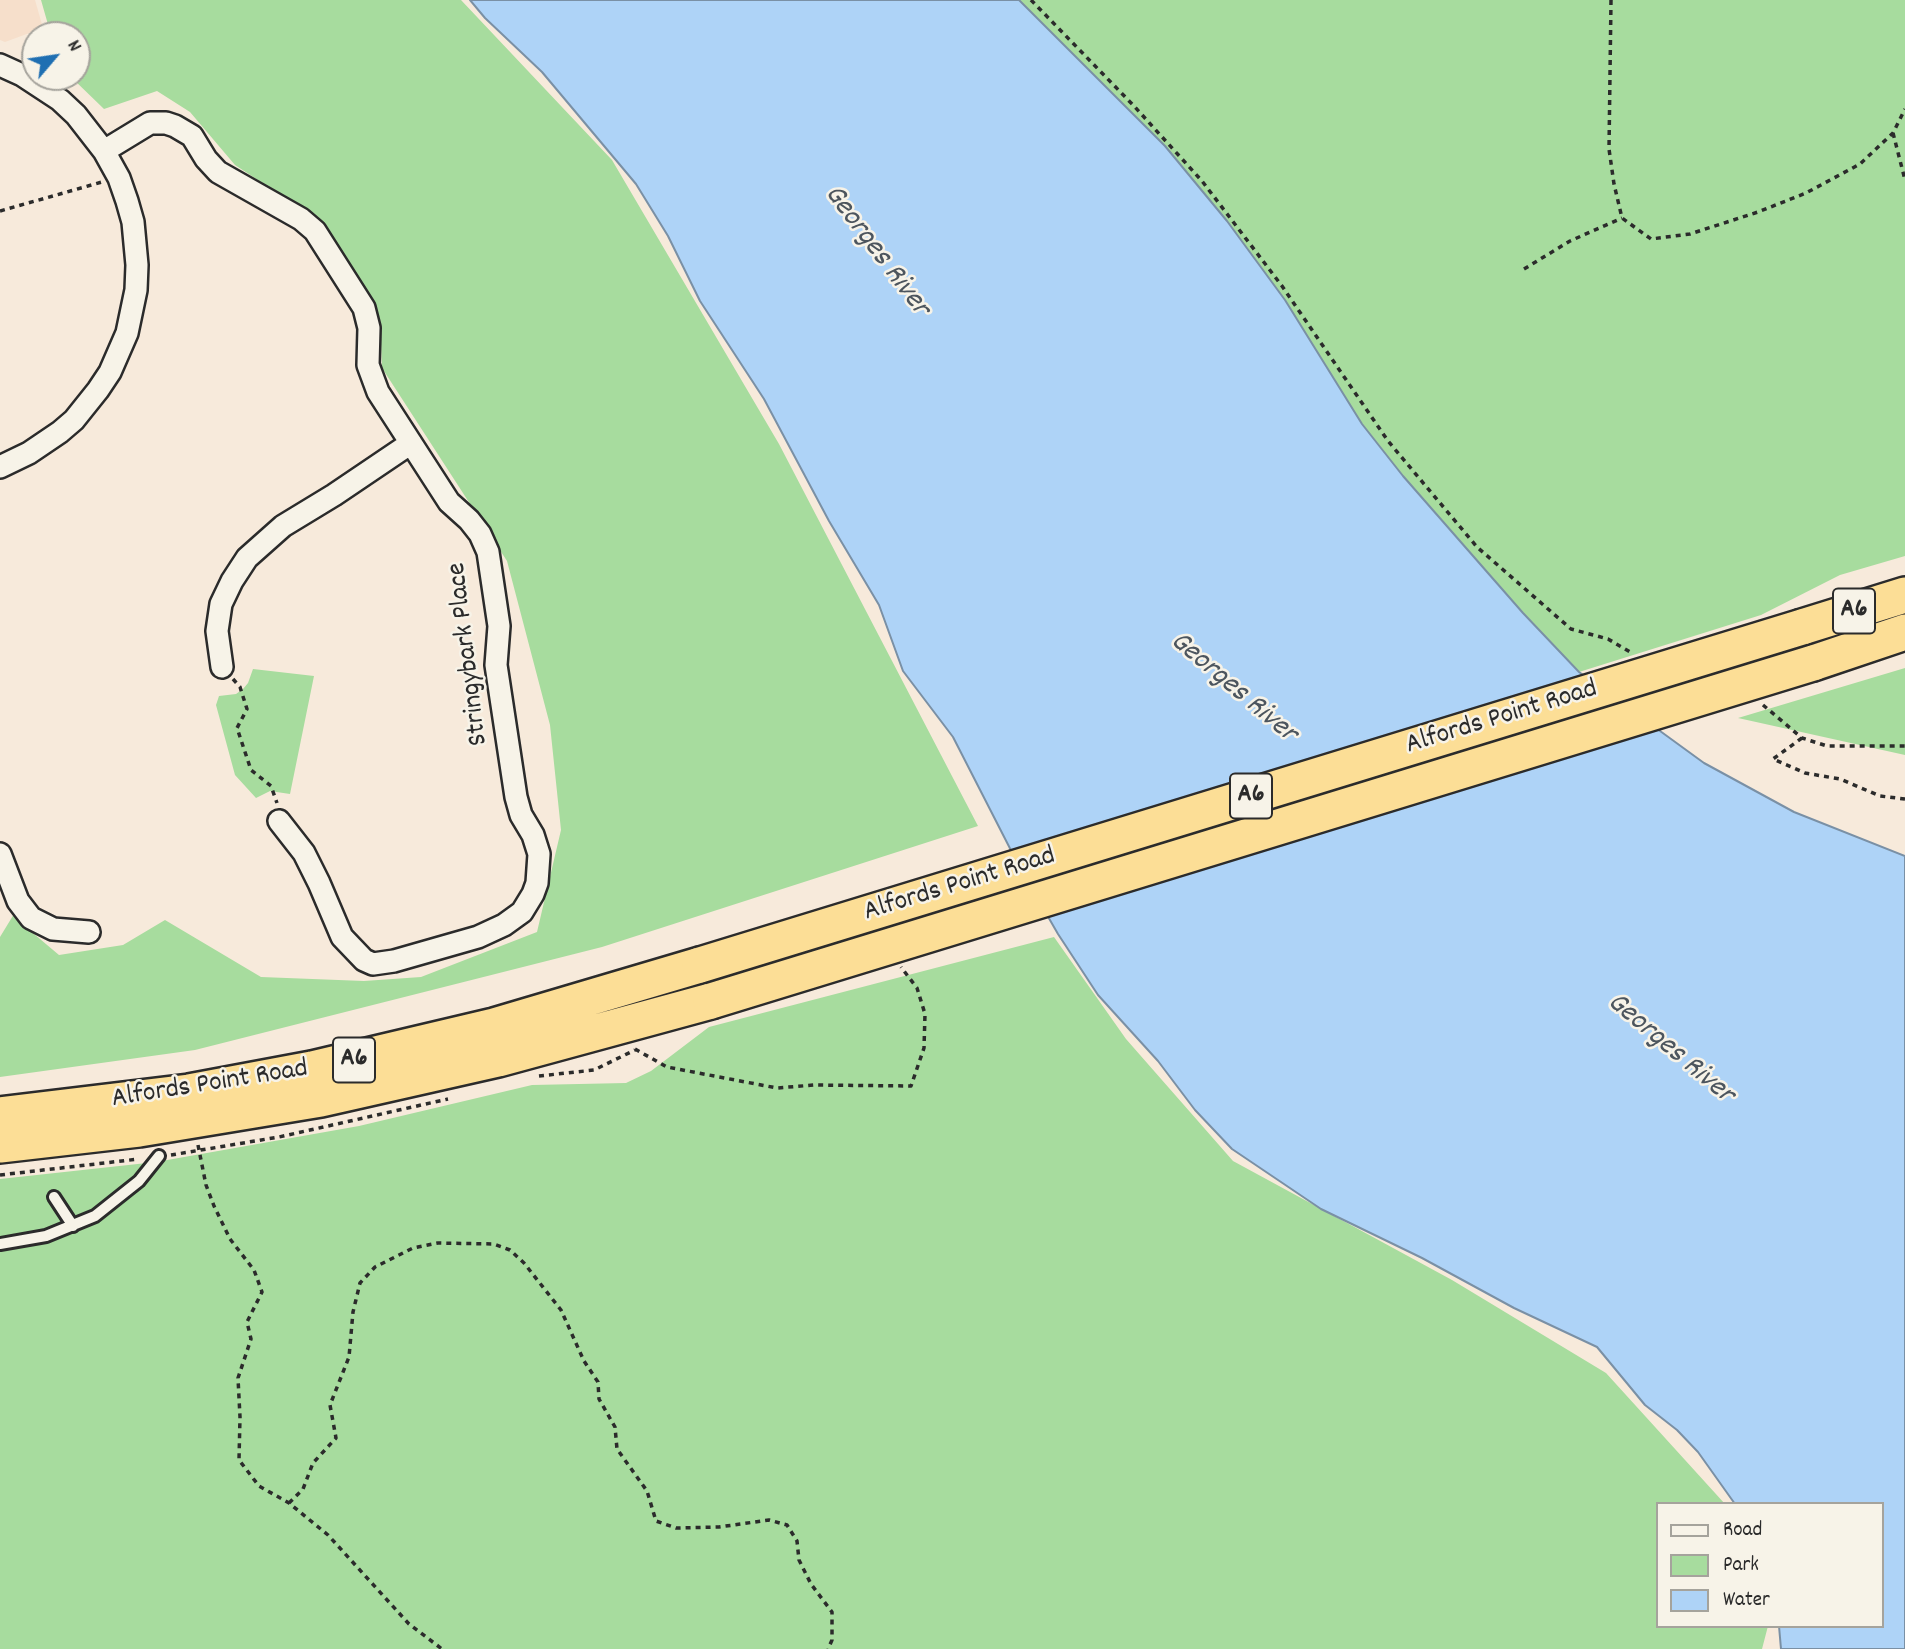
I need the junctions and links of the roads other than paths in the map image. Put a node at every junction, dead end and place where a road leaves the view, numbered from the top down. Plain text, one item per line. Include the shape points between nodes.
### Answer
1 (0, 65) edge
2 (104, 151) junction
3 (411, 443) junction
4 (0, 467) edge
5 (1905, 595) edge
6 (1905, 632) edge
7 (222, 667) road end
8 (279, 821) road end
9 (0, 856) edge
10 (89, 932) dead end
11 (620, 1007) junction
12 (0, 1115) edge
13 (0, 1145) edge
14 (159, 1156) dead end
15 (54, 1197) dead end
16 (73, 1226) junction
17 (0, 1244) edge

1 - 2 street via 60,100
2 - 3 street, Stringybark Place via 150,123 176,125 192,136 218,172 309,224 364,308 370,374
2 - 4 street via 108,180 133,222 137,265 132,312 119,352 99,390 74,420 38,448
3 - 7 street via 283,526 247,558 226,592 219,617
3 - 8 street, Stringybark Place via 449,502 475,526 488,552 499,626 496,664 516,797 539,854 533,894 514,918 494,931 373,964 356,954 342,937 304,853
5 - 11 highway, Alfords Point Road / A6, bridge via 700,965
6 - 11 highway, Alfords Point Road / A6, bridge via 711,1001
9 - 10 street via 18,901 31,918 53,929
11 - 12 highway, Alfords Point Road / A6 via 494,1026 312,1069 189,1092
11 - 13 highway, Alfords Point Road / A6 via 498,1059 321,1100
14 - 16 lane via 128,1191 96,1216
15 - 16 lane
16 - 17 lane via 32,1240

